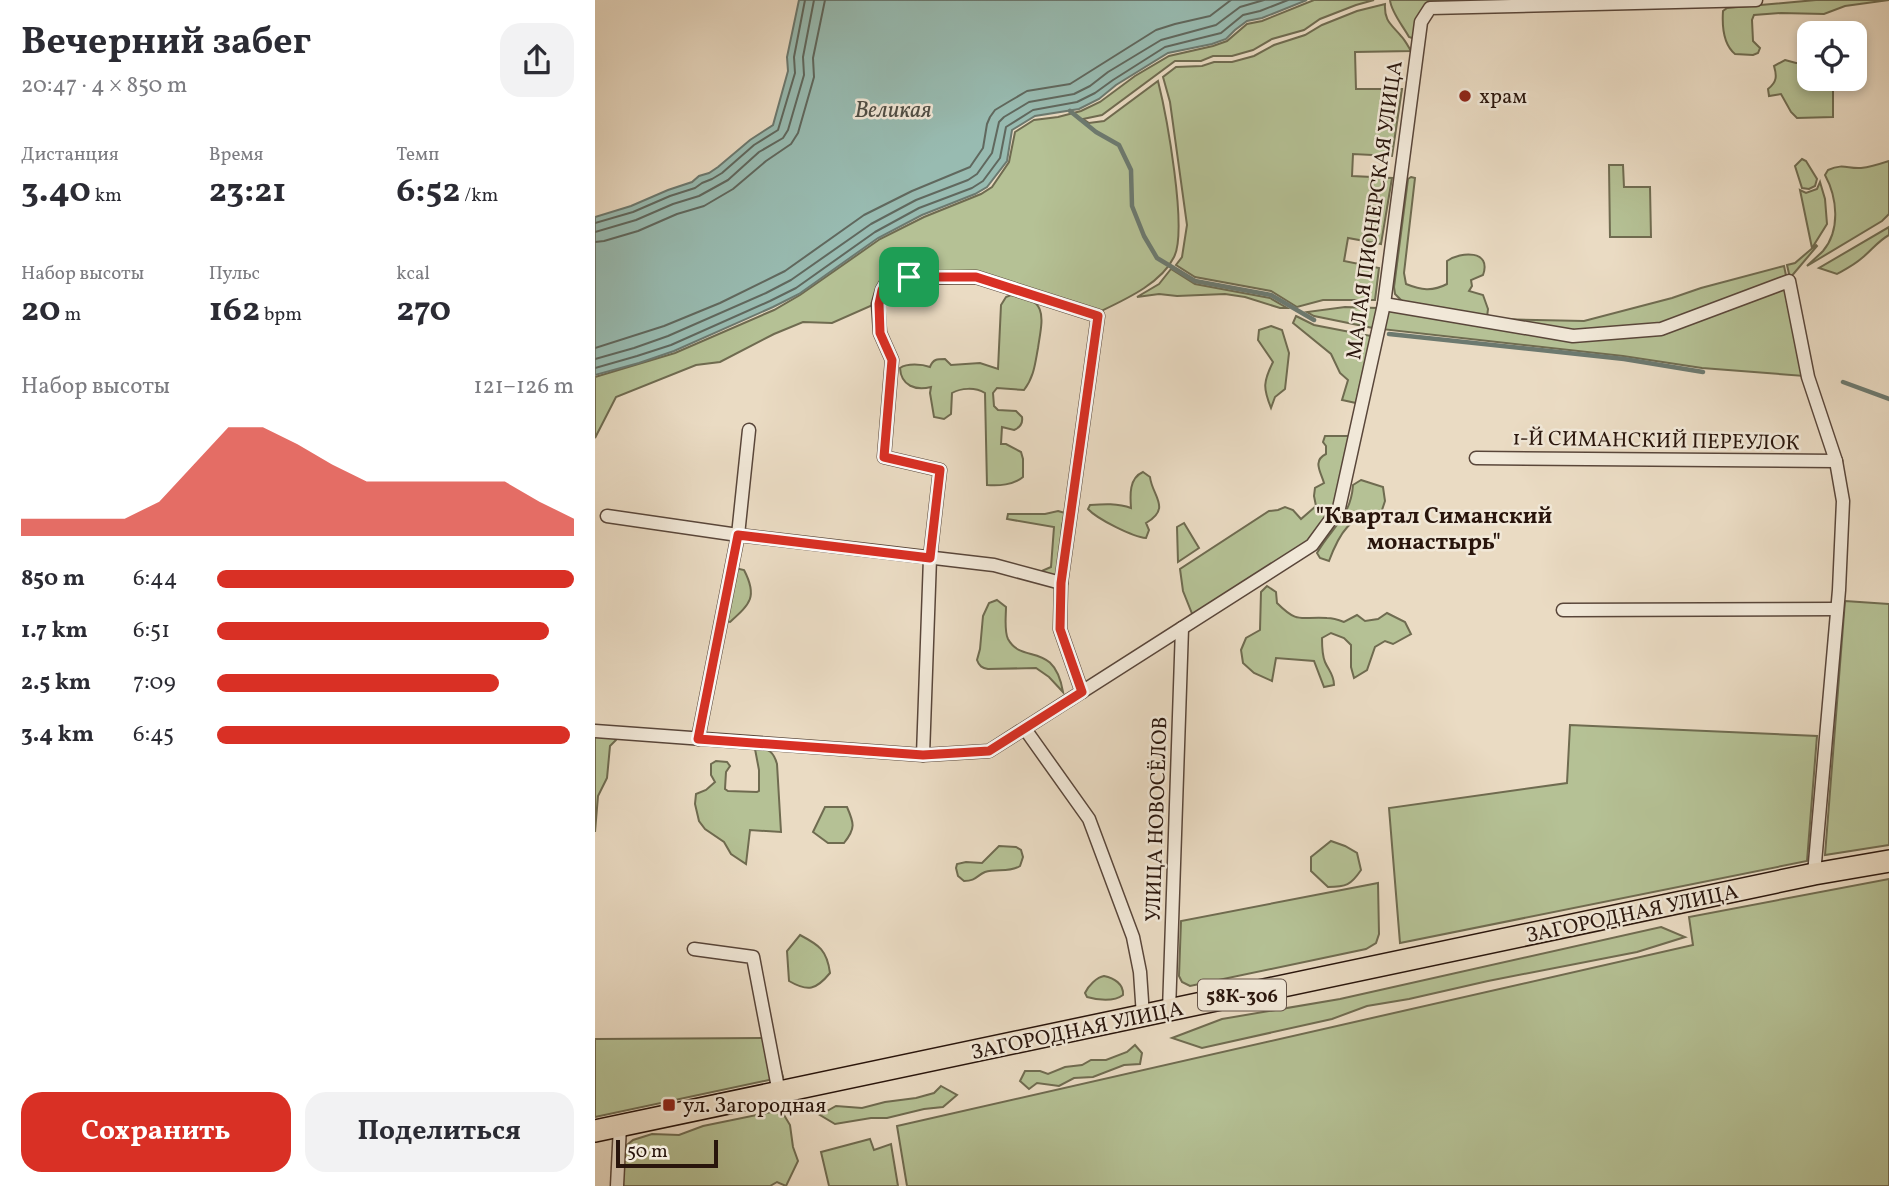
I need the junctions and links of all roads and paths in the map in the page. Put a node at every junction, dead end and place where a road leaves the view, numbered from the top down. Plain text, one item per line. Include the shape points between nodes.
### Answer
1 (1756, 0) edge
2 (1384, 304) junction
3 (749, 430) dead end
4 (1476, 458) dead end
5 (1836, 461) junction
6 (607, 516) dead end
7 (738, 535) junction
8 (930, 558) junction
9 (1061, 583) junction
10 (1836, 609) junction
11 (1563, 610) dead end
12 (1182, 628) junction
13 (1082, 692) junction
14 (1025, 729) junction
15 (595, 731) edge
16 (698, 739) junction
17 (923, 755) junction
18 (1889, 861) edge
19 (1814, 874) junction
20 (694, 949) dead end
21 (1169, 1011) junction
22 (1143, 1016) junction
23 (779, 1093) junction
24 (619, 1126) junction
25 (595, 1132) edge
26 (617, 1186) edge

1 - 2 street, МАЛАЯ ПИОНЕРСКАЯ УЛИЦА via 1430,8 1421,22
2 - 5 street via 1573,336 1661,329 1789,281 1808,377
2 - 12 street, МАЛАЯ ПИОНЕРСКАЯ УЛИЦА via 1339,508 1312,545
3 - 7 street
4 - 5 street, 1-Й СИМАНСКИЙ ПЕРЕУЛОК
5 - 10 street via 1843,500
6 - 7 street
7 - 8 street
7 - 16 street
8 - 9 street via 994,565
8 - 9 street via 940,470 884,457 892,360 880,333 879,304 889,278 976,277 1098,316
8 - 17 street
9 - 13 street via 1060,629
10 - 11 street
10 - 19 street
12 - 13 street, МАЛАЯ ПИОНЕРСКАЯ УЛИЦА
12 - 21 street, УЛИЦА НОВОСЁЛОВ
13 - 14 street, МАЛАЯ ПИОНЕРСКАЯ УЛИЦА
14 - 17 street, МАЛАЯ ПИОНЕРСКАЯ УЛИЦА via 989,751
14 - 22 street via 1089,819 1133,937
15 - 16 street, МАЛАЯ ПИОНЕРСКАЯ УЛИЦА
16 - 17 street, МАЛАЯ ПИОНЕРСКАЯ УЛИЦА
18 - 19 highway, ЗАГОРОДНАЯ УЛИЦА / 58К-306
19 - 21 highway, ЗАГОРОДНАЯ УЛИЦА / 58К-306
20 - 23 street via 753,957
21 - 22 highway, ЗАГОРОДНАЯ УЛИЦА / 58К-306
22 - 23 highway, ЗАГОРОДНАЯ УЛИЦА / 58К-306
23 - 24 highway, ЗАГОРОДНАЯ УЛИЦА / 58К-306
24 - 25 highway, ЗАГОРОДНАЯ УЛИЦА / 58К-306
24 - 26 street

